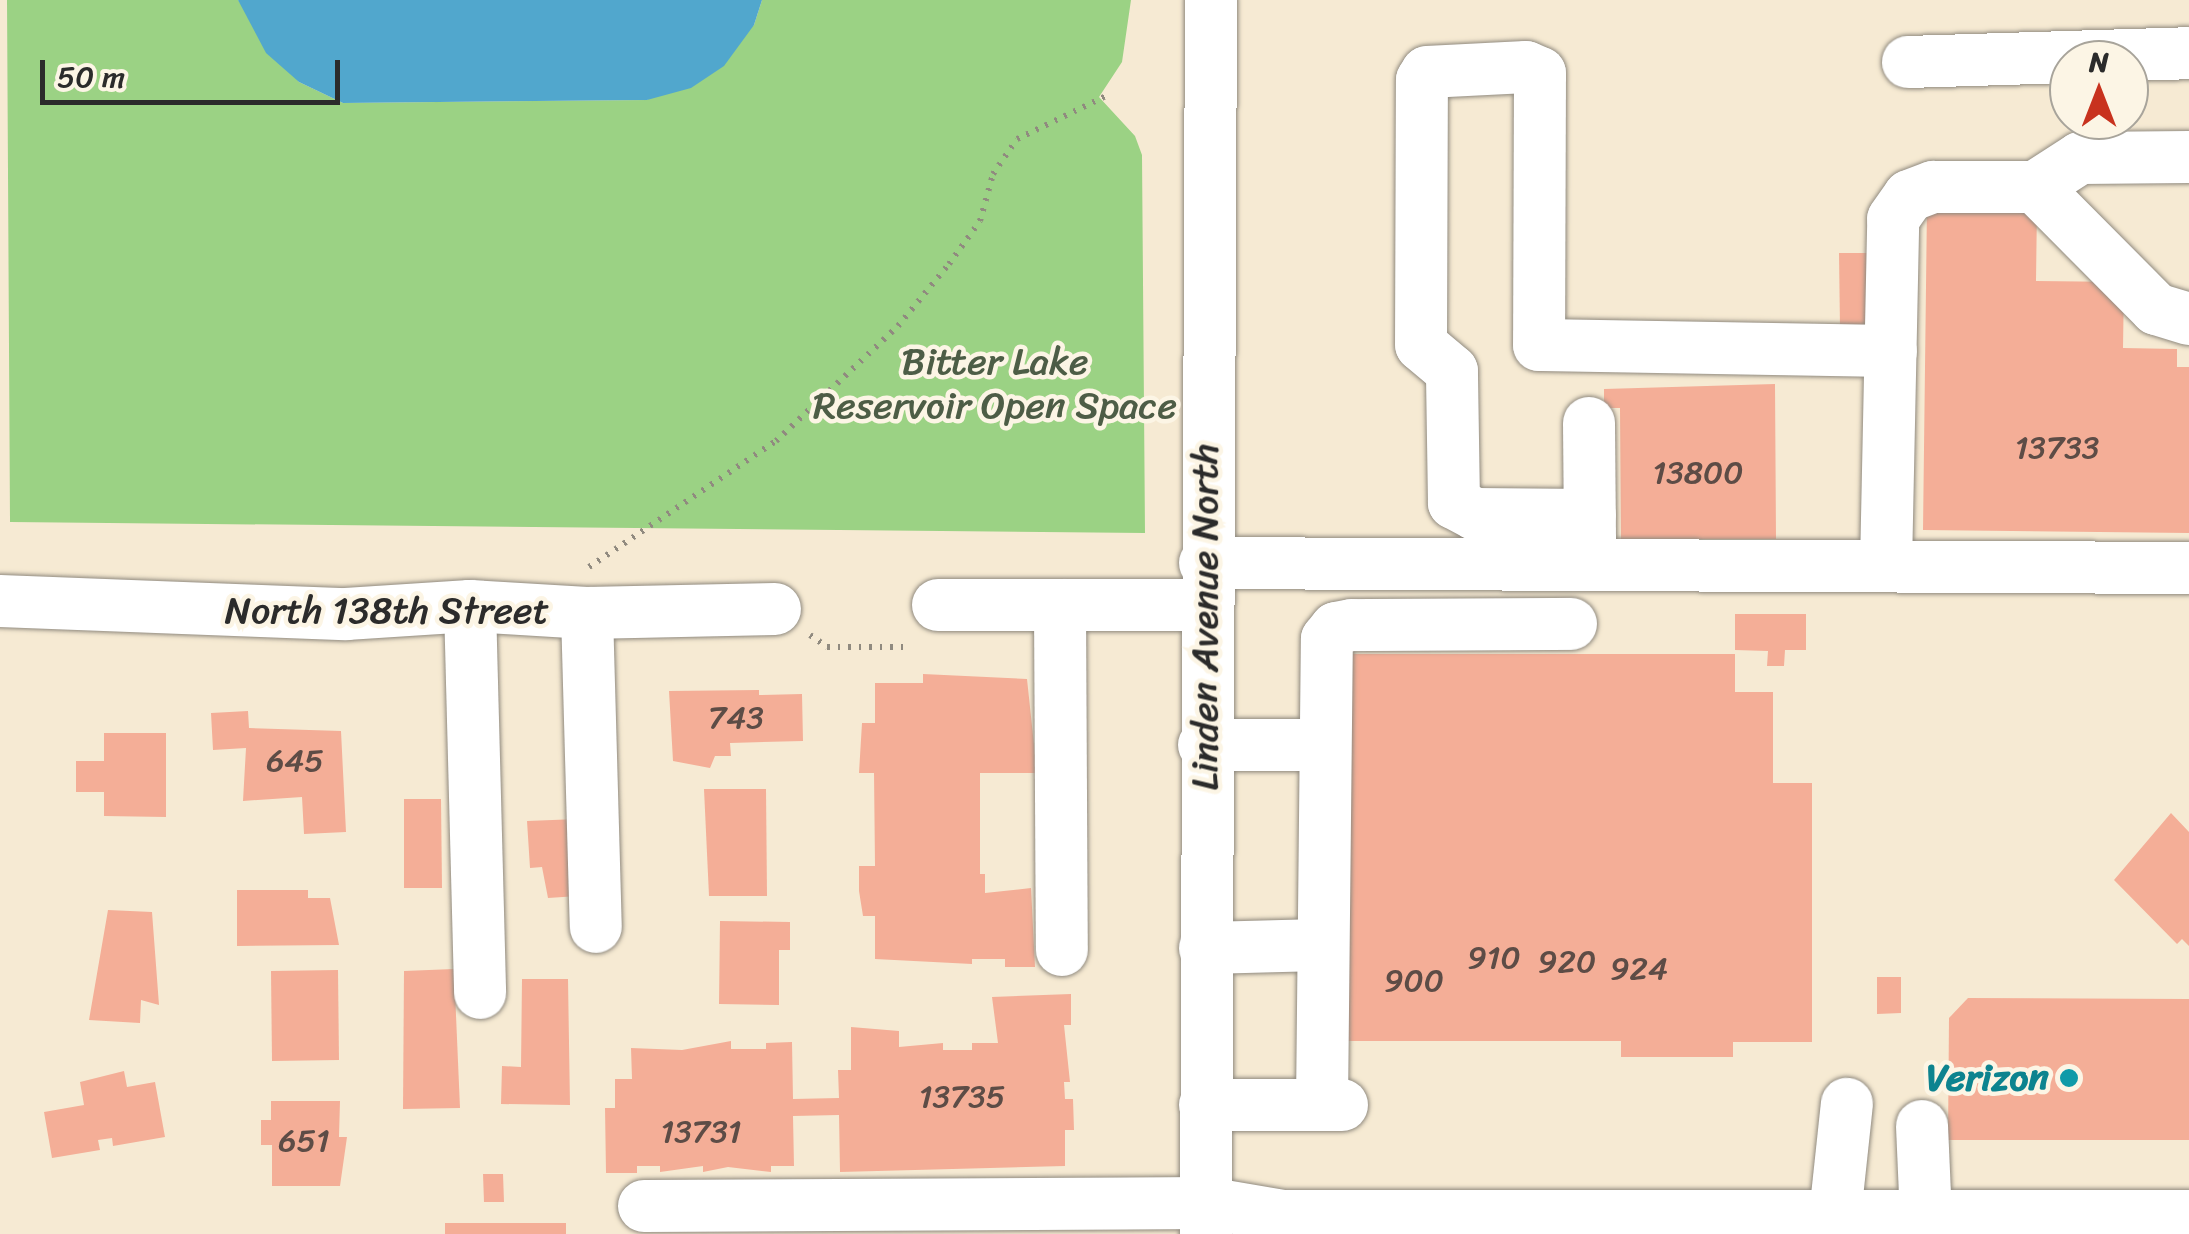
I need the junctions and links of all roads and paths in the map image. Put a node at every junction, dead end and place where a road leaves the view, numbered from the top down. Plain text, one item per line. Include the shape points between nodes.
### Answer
1 (1211, 0) edge
2 (2189, 53) edge
3 (1908, 62) dead end
4 (1106, 96) dead end
5 (2189, 156) edge
6 (2034, 188) junction
7 (2189, 319) edge
8 (1890, 351) junction
9 (1590, 423) dead end
10 (1590, 540) junction
11 (1886, 566) junction
12 (2189, 568) edge
13 (1205, 584) junction
14 (0, 602) edge
15 (938, 605) dead end
16 (1060, 605) junction
17 (470, 606) junction
18 (775, 609) joint
19 (563, 610) junction
20 (1571, 624) dead end
21 (905, 647) dead end
22 (1204, 745) junction
23 (1323, 745) junction
24 (596, 927) dead end
25 (1322, 945) junction
26 (1205, 948) junction
27 (1062, 950) dead end
28 (480, 993) dead end
29 (1848, 1104) dead end
30 (1205, 1105) junction
31 (1922, 1126) dead end
32 (644, 1206) dead end
33 (2189, 1216) edge
34 (1206, 1218) edge
35 (1933, 1222) edge
36 (1411, 1225) edge
37 (1833, 1225) edge
38 (2007, 1225) edge

1 - 13 street, Linden Avenue North
2 - 3 street
4 - 19 path via 1017,139 993,174 980,221 898,326 776,441 622,542
5 - 6 street via 2080,158
6 - 7 street via 2156,309
6 - 8 street via 1933,188 1909,196 1893,219
8 - 10 street via 1539,345 1540,73 1526,67 1428,72 1422,80 1421,345 1452,371 1454,503 1474,514
8 - 11 street
9 - 10 street
10 - 11 street
10 - 13 street
11 - 12 street
13 - 16 street
13 - 22 street, Linden Avenue North
14 - 17 street, North 138th Street via 328,614
15 - 16 street
16 - 27 street
17 - 19 street, North 138th Street
17 - 28 street
18 - 19 street, North 138th Street
18 - 21 path via 827,647
19 - 24 street
20 - 23 street via 1336,628 1323,654
22 - 23 street
22 - 26 street, Linden Avenue North
23 - 25 street
25 - 26 street
25 - 30 street via 1332,1105
26 - 30 street, Linden Avenue North
29 - 37 street
30 - 34 street, Linden Avenue North
31 - 35 street
32 - 34 street
33 - 38 street
34 - 36 street
35 - 37 street
35 - 38 street
36 - 37 street

